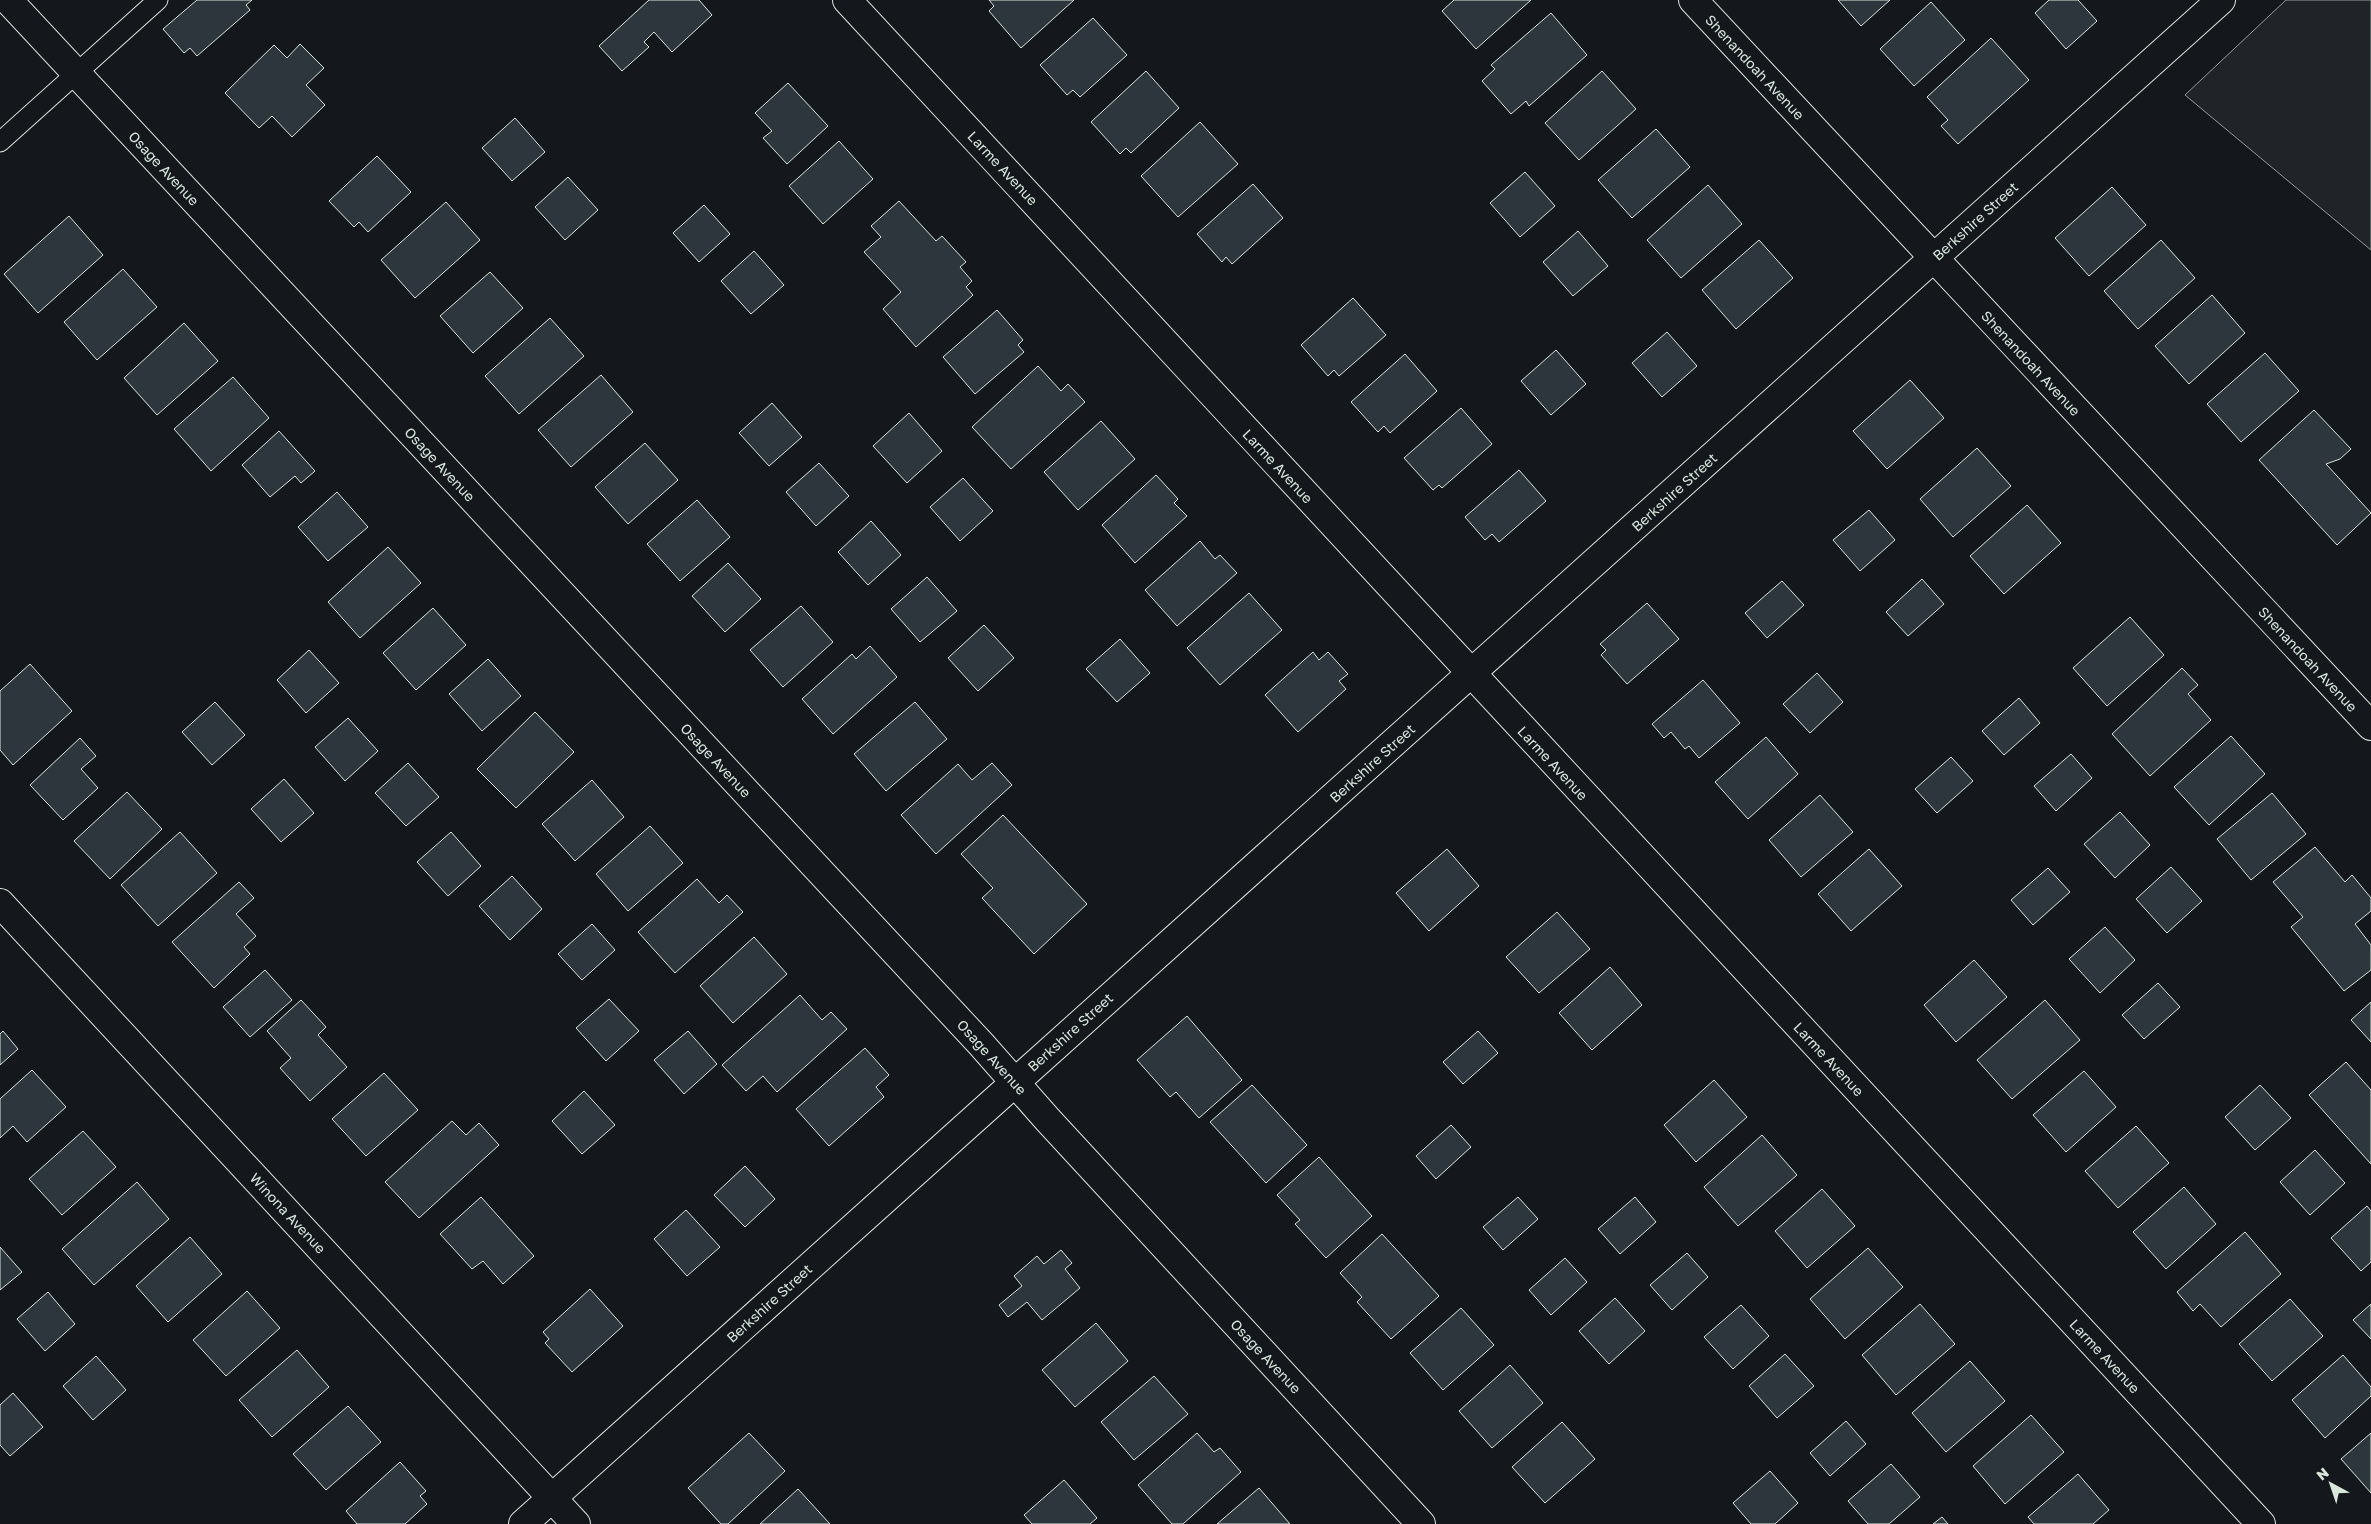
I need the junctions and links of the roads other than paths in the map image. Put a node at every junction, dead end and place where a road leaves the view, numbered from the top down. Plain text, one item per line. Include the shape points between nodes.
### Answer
1 (8, 0) edge
2 (158, 0) edge
3 (847, 0) edge
4 (1693, 0) edge
5 (2221, 0) edge
6 (75, 73) junction
7 (0, 142) edge
8 (1933, 258) junction
9 (1471, 675) junction
10 (2371, 726) edge
11 (0, 902) edge
12 (1014, 1081) junction
13 (552, 1498) junction
14 (523, 1524) edge
15 (576, 1524) edge
16 (1421, 1524) edge
17 (2261, 1524) edge

1 - 6 street, Osage Avenue
2 - 6 lane
3 - 9 street, Larme Avenue
4 - 8 street, Shenandoah Avenue
5 - 8 street, Berkshire Street
6 - 7 lane
6 - 12 street, Osage Avenue
8 - 9 street, Berkshire Street
8 - 10 street, Shenandoah Avenue
9 - 12 street, Berkshire Street
9 - 17 street, Larme Avenue
11 - 13 street, Winona Avenue
12 - 13 street, Berkshire Street
12 - 16 street, Osage Avenue
13 - 14 street, Berkshire Street
13 - 15 street, Winona Avenue

